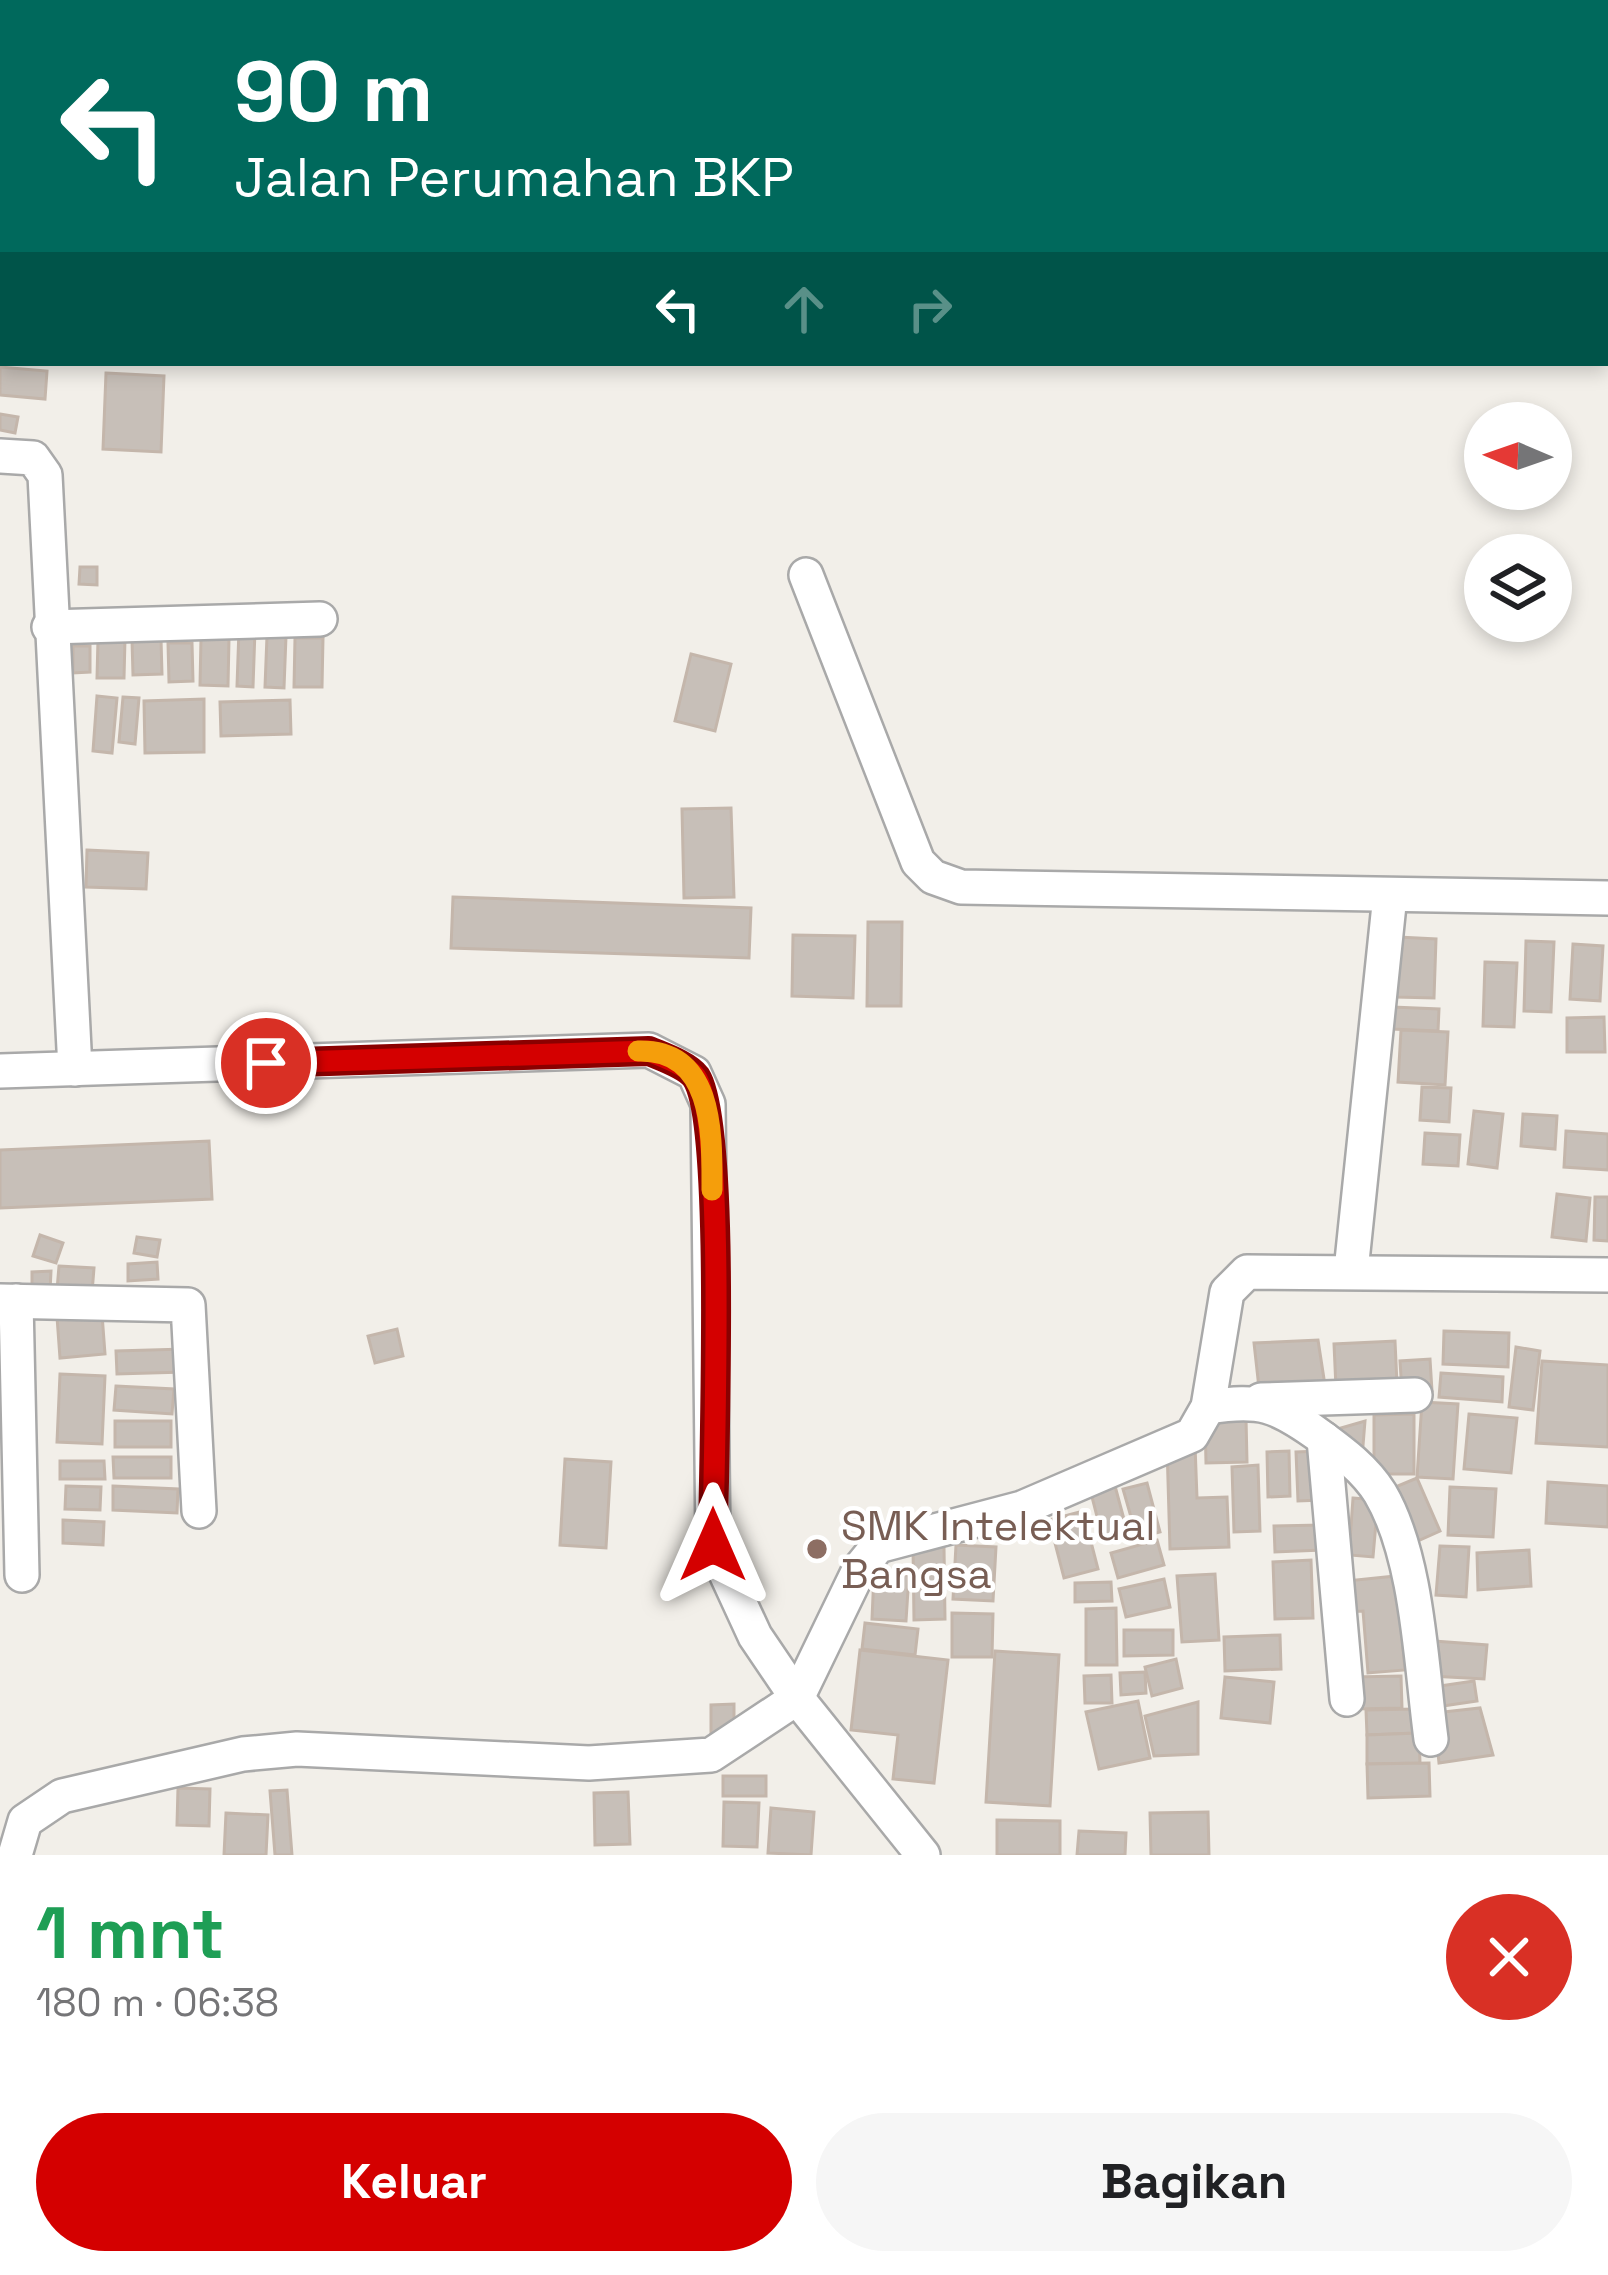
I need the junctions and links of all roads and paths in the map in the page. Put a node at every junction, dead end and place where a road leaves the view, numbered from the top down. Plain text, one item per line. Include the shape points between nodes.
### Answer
1 (0, 456) edge
2 (806, 575) dead end
3 (320, 619) dead end
4 (49, 627) junction
5 (1390, 895) junction
6 (1608, 898) edge
7 (75, 1069) junction
8 (0, 1071) edge
9 (1351, 1271) junction
10 (1608, 1275) edge
11 (8, 1301) edge
12 (1415, 1395) dead end
13 (1253, 1400) junction
14 (1208, 1407) junction
15 (1324, 1439) junction
16 (199, 1511) dead end
17 (22, 1575) dead end
18 (797, 1698) junction
19 (1347, 1699) dead end
20 (1431, 1739) dead end
21 (15, 1855) edge
22 (923, 1855) edge

1 - 4 street via 34,458 45,475
2 - 5 street via 918,862 933,878 962,887
3 - 4 street
4 - 7 street
5 - 6 street
5 - 9 street
7 - 8 street
7 - 18 street via 649,1051 694,1073 708,1104 712,1180 713,1545 755,1636
9 - 10 street
9 - 14 street via 1262,1268 1237,1281 1223,1307
11 - 16 street via 188,1305
11 - 17 street
12 - 13 street
13 - 14 street
13 - 15 street
14 - 18 street via 1192,1435 1035,1503 878,1546
15 - 19 street
15 - 20 street via 1381,1495 1403,1548
18 - 21 street via 711,1755 674,1761 297,1749 177,1766 41,1806 25,1821
18 - 22 street

